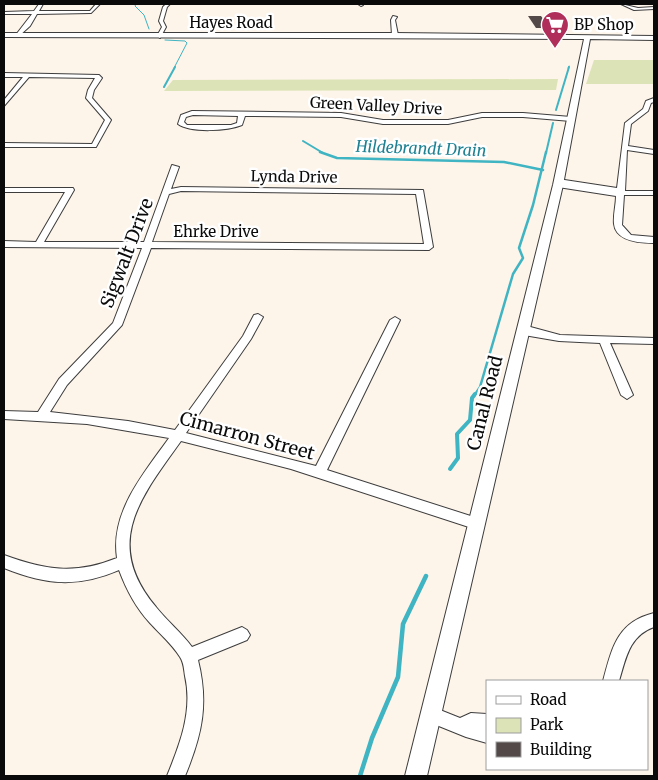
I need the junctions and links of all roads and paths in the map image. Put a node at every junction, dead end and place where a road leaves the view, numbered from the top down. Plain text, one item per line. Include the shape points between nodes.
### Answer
1 (41, 4) edge
2 (98, 4) edge
3 (168, 4) edge
4 (623, 4) edge
5 (654, 8) edge
6 (4, 13) edge
7 (35, 13) junction
8 (395, 17) dead end
9 (654, 34) edge
10 (4, 35) edge
11 (17, 35) junction
12 (395, 35) junction
13 (160, 36) junction
14 (540, 36) junction
15 (626, 36) junction
16 (587, 38) junction
17 (654, 38) edge
18 (4, 75) edge
19 (28, 75) junction
20 (654, 100) edge
21 (4, 104) edge
22 (241, 114) junction
23 (570, 120) junction
24 (4, 145) edge
25 (624, 147) junction
26 (654, 152) edge
27 (176, 167) dead end
28 (558, 183) junction
29 (4, 190) edge
30 (168, 192) junction
31 (621, 193) junction
32 (654, 193) edge
33 (654, 240) edge
34 (4, 244) edge
35 (38, 244) junction
36 (147, 245) junction
37 (429, 247) joint
38 (258, 316) dead end
39 (394, 320) dead end
40 (522, 330) junction
41 (604, 341) junction
42 (654, 341) edge
43 (626, 395) dead end
44 (4, 415) edge
45 (42, 415) junction
46 (178, 435) junction
47 (319, 472) junction
48 (475, 523) junction
49 (4, 560) edge
50 (123, 562) junction
51 (654, 620) edge
52 (242, 636) dead end
53 (188, 656) junction
54 (611, 680) edge
55 (430, 714) junction
56 (486, 723) edge
57 (463, 726) junction
58 (486, 734) edge
59 (176, 776) edge
60 (416, 776) edge

1 - 7 street
2 - 7 street via 92,12
3 - 13 street via 161,21 164,26
4 - 5 street via 636,9
6 - 7 street
7 - 11 street
8 - 12 street
9 - 15 street, Hayes Road
10 - 11 street, Hayes Road
11 - 13 street, Hayes Road
12 - 13 street, Hayes Road
12 - 14 street, Hayes Road
14 - 15 street, Hayes Road
14 - 16 street, Hayes Road
15 - 16 street, Hayes Road
15 - 17 street, Hayes Road
16 - 23 street, Canal Road
18 - 19 street
19 - 21 street
19 - 24 street via 99,78 89,98 108,120 94,146
20 - 25 street via 629,121
22 - 22 street, Green Valley Drive via 189,113 180,123 186,127 232,127 240,124
22 - 23 street, Green Valley Drive via 340,115 372,121 408,122 452,122 482,115
23 - 28 street, Canal Road
25 - 26 street
25 - 31 street
27 - 30 street, Sigwalt Drive via 167,186
28 - 31 street via 613,189
28 - 40 street, Canal Road
29 - 35 street via 70,190
30 - 36 street, Sigwalt Drive
30 - 37 street, Lynda Drive via 181,189 420,192
31 - 32 street
31 - 33 street via 618,225 622,233 636,239
34 - 35 street, Ehrke Drive
35 - 36 street, Ehrke Drive
36 - 37 street, Ehrke Drive
36 - 45 street, Sigwalt Drive via 117,325 74,369
38 - 46 street via 247,337
39 - 47 street
40 - 41 street via 559,338
40 - 48 street, Canal Road
41 - 42 street
41 - 43 street
44 - 45 street, Cimarron Street
45 - 46 street, Cimarron Street
46 - 47 street, Cimarron Street
46 - 50 street via 129,510 122,538
47 - 48 street, Cimarron Street
48 - 55 street, Canal Road
49 - 50 street via 35,573 68,577 91,574
50 - 53 street via 149,610
51 - 54 street via 638,625 628,634
52 - 53 street
53 - 59 street via 197,703 193,730
55 - 57 street
55 - 60 street, Canal Road
56 - 57 street via 471,721
57 - 58 street

